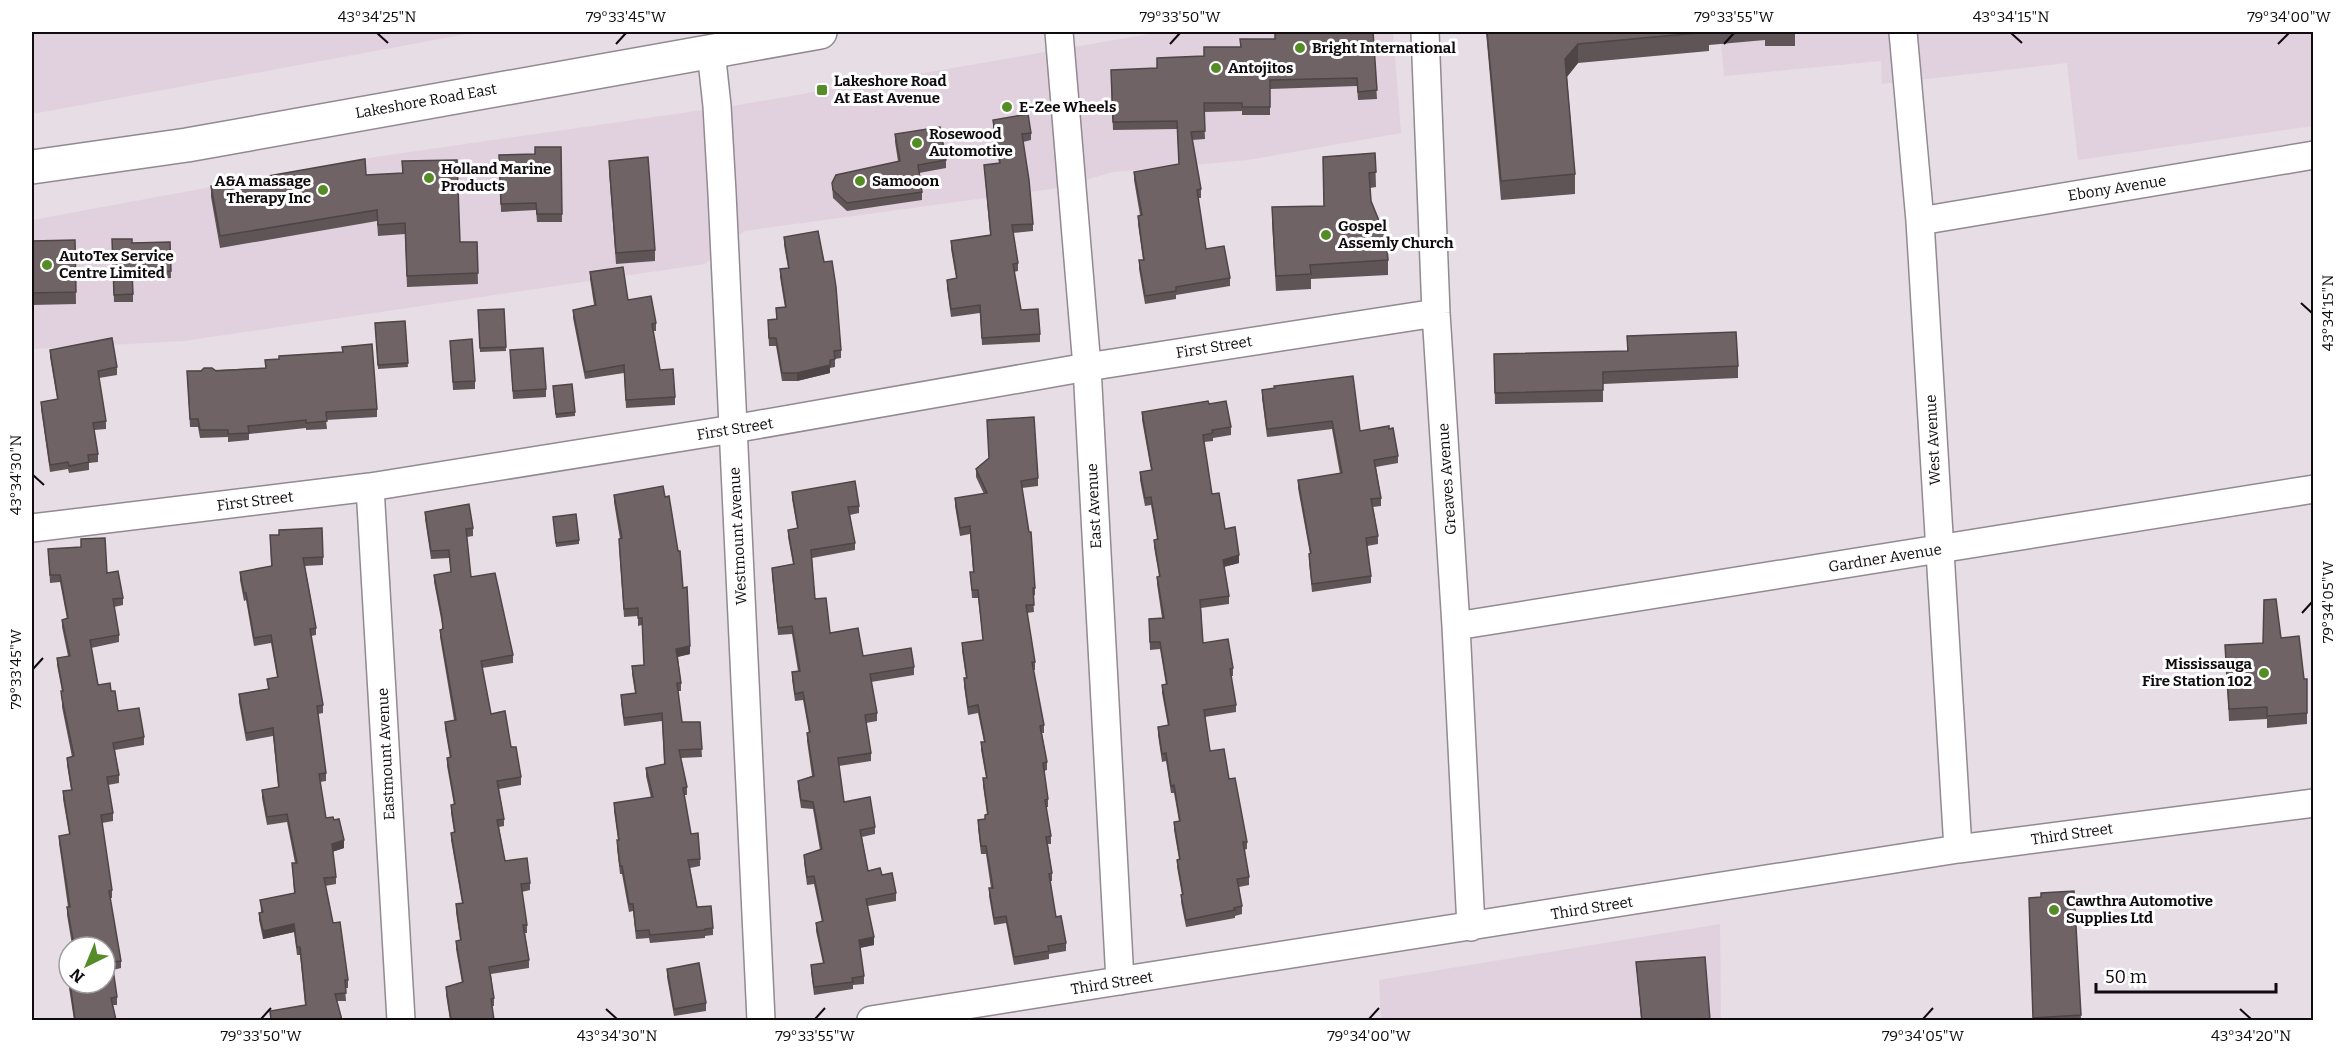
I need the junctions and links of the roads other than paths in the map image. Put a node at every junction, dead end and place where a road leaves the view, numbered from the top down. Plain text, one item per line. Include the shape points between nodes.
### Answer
1 (820, 32) edge
2 (1059, 32) edge
3 (1425, 32) edge
4 (1903, 32) edge
5 (711, 51) junction
6 (2313, 155) edge
7 (32, 166) edge
8 (1920, 220) junction
9 (1436, 312) junction
10 (1087, 367) junction
11 (733, 429) junction
12 (370, 487) junction
13 (2313, 489) edge
14 (32, 528) edge
15 (1940, 549) junction
16 (1456, 626) junction
17 (2313, 803) edge
18 (1958, 849) junction
19 (1471, 927) junction
20 (1120, 981) junction
21 (401, 1020) edge
22 (761, 1020) edge
23 (871, 1020) edge

1 - 5 main road, Lakeshore Road East
2 - 10 street, East Avenue
3 - 9 street, Greaves Avenue
4 - 8 street, West Avenue
5 - 7 main road, Lakeshore Road East via 188,145
5 - 11 street, Westmount Avenue
6 - 8 street, Ebony Avenue
8 - 15 street, West Avenue
9 - 10 street, First Street
9 - 16 street, Greaves Avenue
10 - 11 street, First Street
10 - 20 street, East Avenue
11 - 12 street, First Street
11 - 22 street, Westmount Avenue
12 - 14 street, First Street
12 - 21 street, Eastmount Avenue
13 - 15 street, Gardner Avenue
15 - 16 street, Gardner Avenue
15 - 18 street, West Avenue
16 - 19 street, Greaves Avenue
17 - 18 street, Third Street
18 - 19 street, Third Street
19 - 20 street, Third Street
20 - 23 street, Third Street

